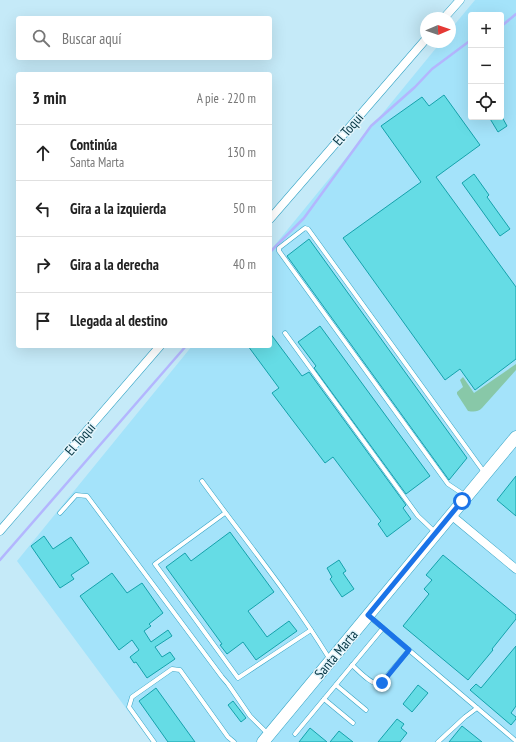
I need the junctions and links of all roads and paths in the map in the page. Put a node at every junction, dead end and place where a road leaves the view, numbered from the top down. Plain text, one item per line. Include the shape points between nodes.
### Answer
1 (460, 0) edge
2 (449, 12) edge
3 (420, 46) edge
4 (272, 218) edge
5 (285, 333) dead end
6 (158, 348) edge
7 (516, 437) edge
8 (485, 474) junction
9 (202, 481) dead end
10 (466, 496) junction
11 (60, 513) dead end
12 (225, 513) junction
13 (451, 515) junction
14 (0, 531) edge
15 (436, 533) junction
16 (516, 569) edge
17 (368, 615) junction
18 (383, 628) junction
19 (311, 630) junction
20 (409, 650) junction
21 (330, 660) junction
22 (352, 666) junction
23 (336, 685) junction
24 (324, 699) junction
25 (477, 708) junction
26 (366, 710) dead end
27 (353, 724) dead end
28 (295, 734) dead end
29 (228, 738) junction
30 (266, 738) edge
31 (516, 741) edge
32 (154, 742) edge
33 (225, 742) edge
34 (234, 742) edge
35 (438, 742) edge

1 - 2 street
3 - 4 street, El Toqui
5 - 15 lane via 418,516
6 - 14 street, El Toqui
7 - 8 main road, Santa Marta
8 - 10 main road, Santa Marta
8 - 10 lane via 308,229 305,228 279,248 448,484
9 - 12 lane
10 - 13 main road, Santa Marta
11 - 30 lane via 76,495 87,496
12 - 19 lane
12 - 19 lane via 155,564 238,678
13 - 15 main road, Santa Marta
13 - 16 street
15 - 17 main road, Santa Marta
17 - 18 lane
17 - 21 main road, Santa Marta
18 - 20 lane
18 - 22 lane
19 - 21 lane
20 - 22 lane via 378,685
20 - 25 lane
21 - 30 main road, Santa Marta
22 - 23 lane
23 - 24 lane
23 - 26 lane
24 - 27 lane
24 - 28 lane
25 - 31 lane
25 - 35 lane
29 - 32 lane via 180,670 172,669 132,697 130,707
29 - 33 lane
29 - 34 lane

